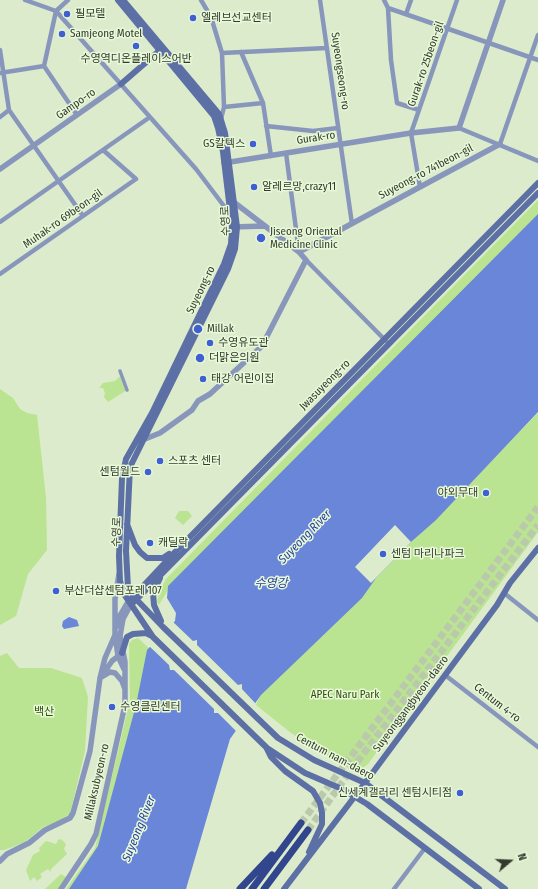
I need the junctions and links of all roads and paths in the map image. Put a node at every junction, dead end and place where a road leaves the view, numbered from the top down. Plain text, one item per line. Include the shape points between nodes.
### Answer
1 (25, 0) edge
2 (68, 0) edge
3 (118, 0) edge
4 (123, 0) edge
5 (201, 0) edge
6 (320, 0) edge
7 (384, 0) edge
8 (411, 0) edge
9 (457, 0) edge
10 (503, 0) edge
11 (388, 8) junction
12 (56, 11) junction
13 (406, 14) junction
14 (447, 29) junction
15 (538, 35) edge
16 (488, 44) junction
17 (327, 48) junction
18 (0, 50) edge
19 (160, 51) junction
20 (241, 52) junction
21 (222, 54) junction
22 (531, 58) junction
23 (538, 60) edge
24 (44, 66) junction
25 (2, 73) edge
26 (121, 84) junction
27 (263, 103) junction
28 (224, 107) junction
29 (10, 110) junction
30 (419, 110) junction
31 (77, 115) junction
32 (0, 117) edge
33 (150, 117) junction
34 (221, 119) junction
35 (266, 126) junction
36 (338, 128) junction
37 (460, 128) junction
38 (411, 133) junction
39 (341, 144) junction
40 (500, 144) junction
41 (35, 145) junction
42 (103, 150) junction
43 (286, 153) junction
44 (271, 156) junction
45 (538, 161) edge
46 (227, 163) junction
47 (0, 169) edge
48 (59, 181) junction
49 (538, 184) edge
50 (420, 187) junction
51 (538, 194) edge
52 (235, 203) junction
53 (83, 216) junction
54 (231, 216) junction
55 (0, 222) edge
56 (352, 224) junction
57 (265, 226) junction
58 (235, 227) junction
59 (299, 252) junction
60 (306, 260) junction
61 (0, 274) edge
62 (384, 339) junction
63 (389, 344) junction
64 (120, 371) dead end
65 (127, 390) dead end
66 (141, 441) junction
67 (134, 443) junction
68 (127, 524) junction
69 (538, 548) edge
70 (176, 551) junction
71 (166, 568) junction
72 (120, 573) junction
73 (504, 593) junction
74 (134, 598) junction
75 (129, 604) junction
76 (538, 620) edge
77 (163, 627) junction
78 (114, 635) junction
79 (153, 637) junction
80 (120, 654) junction
81 (445, 675) junction
82 (100, 678) junction
83 (126, 696) junction
84 (538, 747) edge
85 (267, 748) junction
86 (365, 783) junction
87 (355, 796) junction
88 (308, 830) tunnel mouth
89 (425, 848) junction
90 (0, 861) edge
91 (305, 861) junction
92 (61, 889) edge
93 (240, 889) edge
94 (252, 889) edge
95 (264, 889) edge
96 (284, 889) edge
97 (394, 889) edge
98 (479, 889) edge
99 (505, 889) edge

1 - 12 street
2 - 12 street
3 - 19 main road, Suyeong-ro
4 - 34 main road, 수영로
5 - 21 street via 211,17
6 - 17 street, Suyeongseong-ro
7 - 11 street
8 - 13 street
9 - 14 street, Gurak-ro 25beon-gil
10 - 16 street
11 - 13 street
11 - 30 street via 397,103
12 - 24 street
12 - 26 street
13 - 14 street
14 - 16 street
14 - 30 street, Gurak-ro 25beon-gil
15 - 22 street
16 - 22 street
16 - 37 street
17 - 20 street
17 - 36 street, Suyeongseong-ro
18 - 25 street
19 - 26 main road, Gampo-ro
19 - 46 main road, Suyeong-ro via 214,116
20 - 21 street
20 - 27 street
21 - 28 street
22 - 23 street
22 - 40 street
24 - 25 street
24 - 31 street
25 - 29 street
26 - 31 street, Gampo-ro
26 - 33 street
27 - 28 street
27 - 35 street
28 - 34 street
29 - 32 street
29 - 41 street
30 - 38 street, Gurak-ro 25beon-gil
31 - 41 street, Gampo-ro
33 - 42 street
33 - 54 street via 196,169
34 - 46 main road, 수영로
35 - 36 street via 313,131
35 - 44 street
36 - 39 street, Suyeongseong-ro
37 - 38 street, Gurak-ro
37 - 40 street
38 - 39 street, Gurak-ro
38 - 50 street
39 - 43 street, Gurak-ro
39 - 56 street, Suyeongseong-ro
40 - 45 street
40 - 50 street, Suyeong-ro 741beon-gil
41 - 47 street, Gampo-ro
41 - 48 street
42 - 48 street
42 - 53 street, Muhak-ro 69beon-gil via 136,179
43 - 44 street, Gurak-ro
43 - 59 street
44 - 46 street, Gurak-ro
46 - 52 main road, 수영로
46 - 54 main road, Suyeong-ro
48 - 53 street
48 - 55 street
49 - 62 main road, Jwasuyeong-ro
50 - 56 street, Suyeong-ro 741beon-gil
51 - 63 main road, Jwasuyeong-ro
52 - 57 street
52 - 58 main road, 수영로
53 - 61 street, Muhak-ro 69beon-gil
54 - 58 main road, Suyeong-ro
56 - 59 street, Suyeong-ro 741beon-gil
57 - 58 street
57 - 59 street
58 - 66 main road, 수영로 via 235,249 228,269
58 - 67 main road, Suyeong-ro via 224,264 158,400
59 - 60 street
60 - 62 street
60 - 66 street via 262,346 210,394 198,401 192,410 160,433
62 - 63 street
62 - 70 main road, Jwasuyeong-ro
63 - 71 main road, Jwasuyeong-ro
64 - 65 street
66 - 67 street
66 - 68 main road, 수영로 via 129,471
67 - 72 main road, Suyeong-ro via 126,459 122,478
68 - 70 main road via 140,552 147,558 163,558
68 - 74 main road, 수영로 via 126,578
69 - 73 main road, Suyeonggangbyeon-daero
70 - 74 main road, Jwasuyeong-ro
71 - 74 main road, Jwasuyeong-ro
71 - 77 main road via 153,593 156,612
72 - 75 main road, Suyeong-ro via 124,594
72 - 78 street via 115,599
73 - 76 street
73 - 81 main road, Suyeonggangbyeon-daero
74 - 75 main road, Jwasuyeong-ro
74 - 77 main road, Centum nam-daero
75 - 78 street, Millaksubyeon-ro via 118,619
75 - 79 main road
75 - 80 street, Millaksubyeon-ro via 121,628
77 - 86 main road, Centum nam-daero via 278,738 301,753
78 - 80 street, Millaksubyeon-ro
78 - 82 street
79 - 80 main road via 146,633 127,637
79 - 85 main road
80 - 82 street
80 - 83 street, Millaksubyeon-ro via 125,671
81 - 84 street, Centum 4-ro
81 - 86 main road, Suyeonggangbyeon-daero
82 - 83 street via 110,672 115,673 122,681
82 - 90 street via 90,751 73,813 70,818 44,830 29,843 6,854
83 - 92 street, Millaksubyeon-ro via 96,834
85 - 87 main road via 306,773
85 - 91 main road via 271,757 313,792 320,803 322,824
86 - 87 main road, Suyeonggangbyeon-daero
86 - 99 main road, Centum nam-daero
87 - 89 main road
87 - 91 main road, Suyeonggangbyeon-daero
88 - 95 highway
89 - 97 street
89 - 98 main road
91 - 96 main road, Suyeonggangbyeon-daero
93 - 94 highway via 298,826

